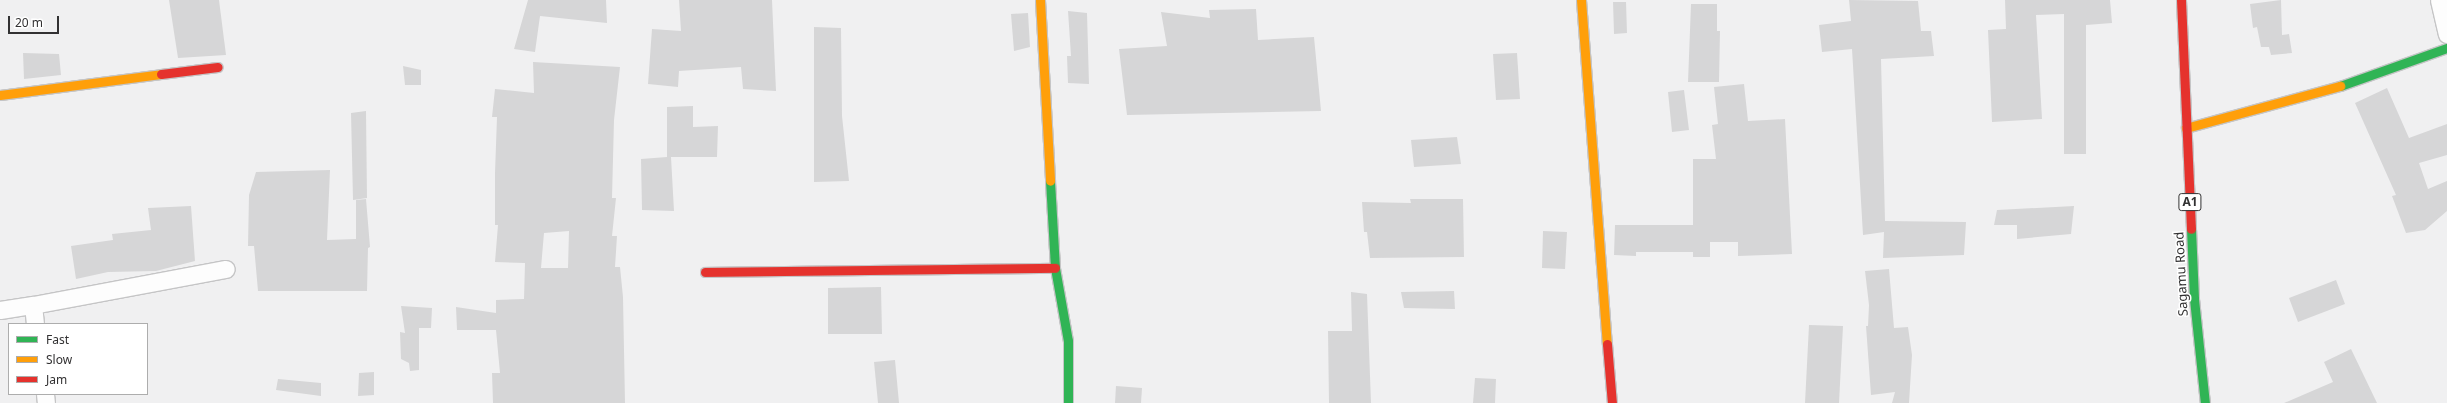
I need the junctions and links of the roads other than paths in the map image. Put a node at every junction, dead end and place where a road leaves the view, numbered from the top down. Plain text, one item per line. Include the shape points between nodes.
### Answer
1 (1040, 0) edge
2 (1581, 0) edge
3 (2182, 0) edge
4 (2439, 0) edge
5 (2447, 34) edge
6 (2447, 48) edge
7 (218, 67) dead end
8 (0, 94) edge
9 (2186, 128) junction
10 (1055, 268) junction
11 (226, 269) dead end
12 (705, 272) dead end
13 (33, 305) junction
14 (0, 310) edge
15 (35, 323) edge
16 (1068, 403) edge
17 (1612, 403) edge
18 (2205, 403) edge

1 - 10 main road
2 - 17 main road
3 - 9 main road, Sagamu Road / A1
4 - 5 street
6 - 9 main road via 2324,92
7 - 8 main road
9 - 18 main road, Sagamu Road / A1 via 2194,299
10 - 12 main road
10 - 16 main road via 1068,341
11 - 13 street
13 - 14 street
13 - 15 street

